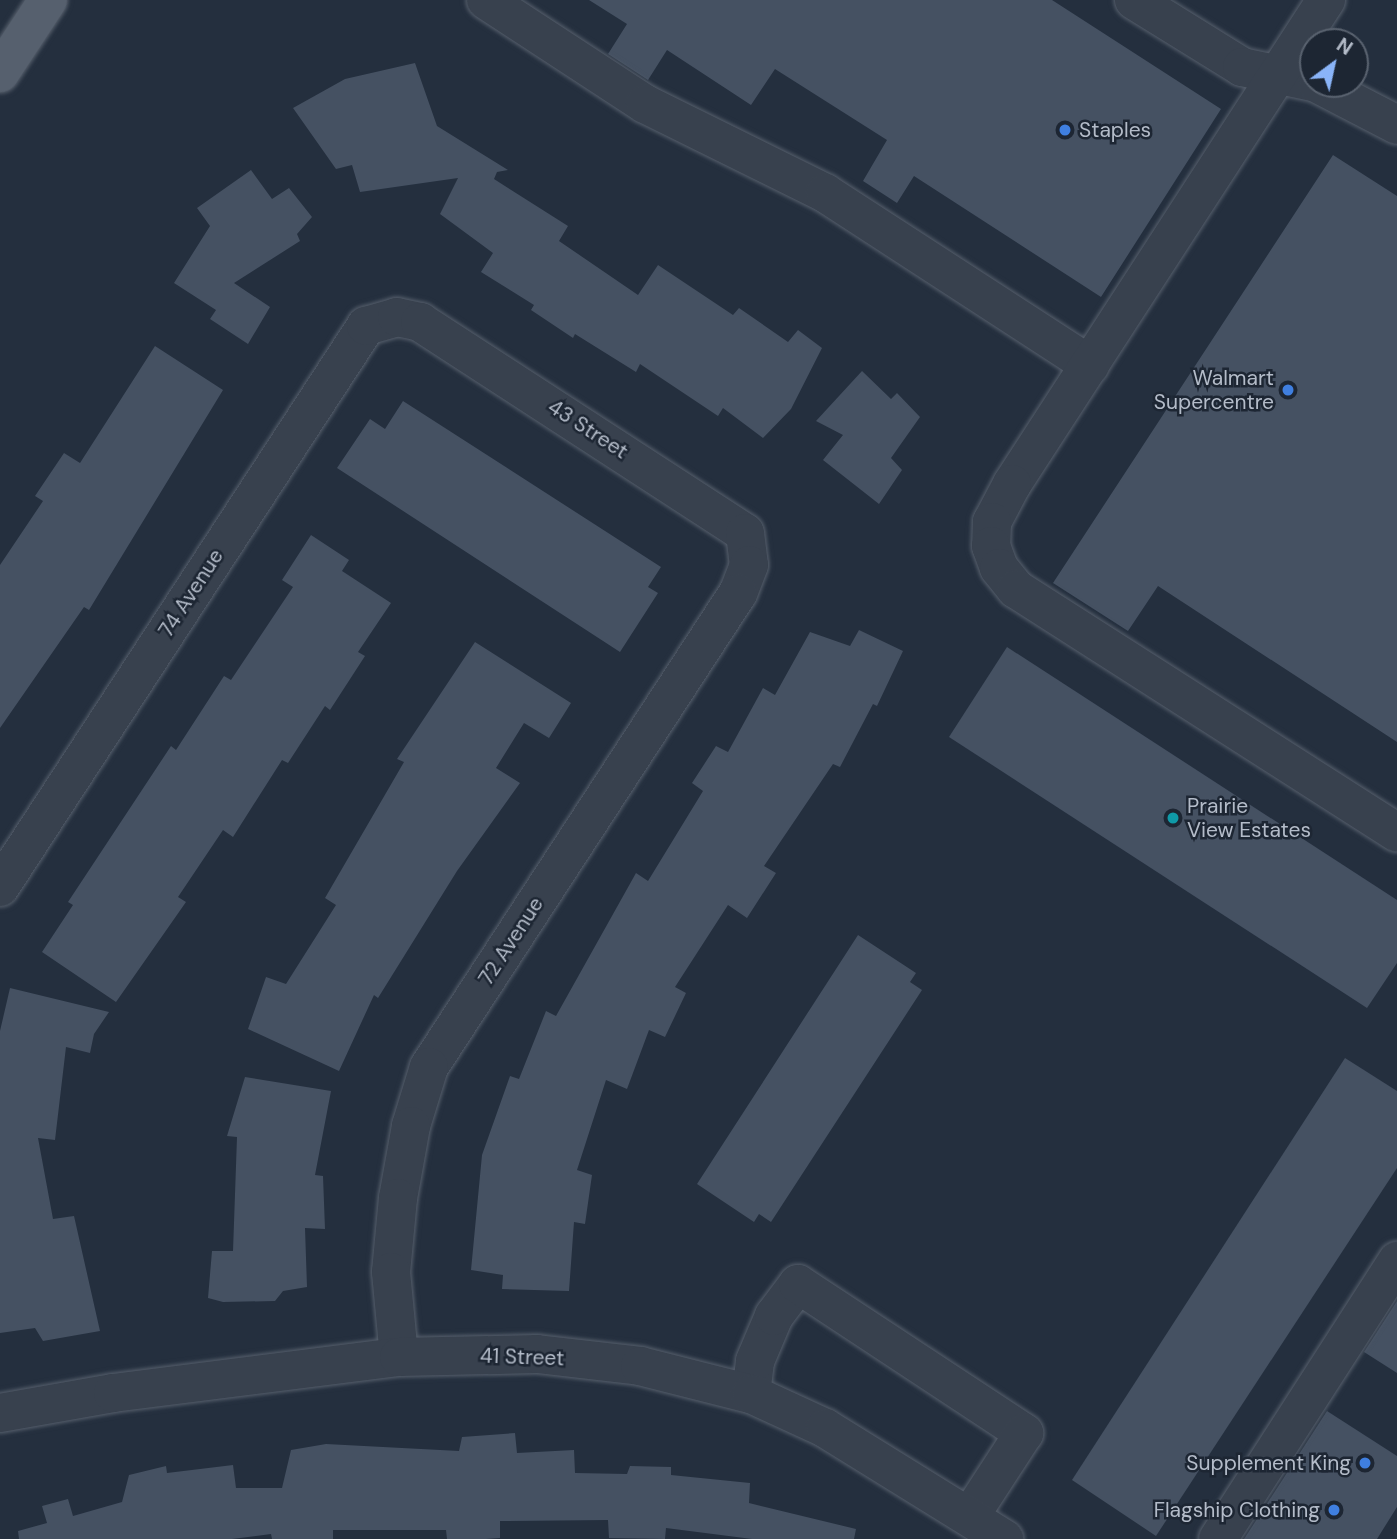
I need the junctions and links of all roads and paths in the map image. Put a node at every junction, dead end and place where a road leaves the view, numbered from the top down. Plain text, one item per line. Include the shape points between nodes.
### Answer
1 (48, 0) edge
2 (486, 0) edge
3 (1134, 0) edge
4 (1326, 0) edge
5 (1318, 28) edge
6 (0, 73) edge
7 (1299, 79) edge
8 (1299, 85) edge
9 (1341, 98) edge
10 (1397, 125) edge
11 (397, 317) joint
12 (1090, 365) junction
13 (749, 565) joint
14 (1397, 833) edge
15 (0, 887) edge
16 (1397, 1261) edge
17 (399, 1357) junction
18 (751, 1394) junction
19 (0, 1413) edge
20 (970, 1516) junction
21 (1004, 1539) edge
22 (1218, 1539) edge

1 - 6 main road
2 - 12 street via 645,104 825,193
3 - 7 street via 1242,67
4 - 5 street
8 - 12 street
9 - 10 street
11 - 13 street, 43 Street via 420,322 704,503 745,533
11 - 15 street, 74 Avenue via 366,326
12 - 14 street via 992,522 991,546 999,568 1016,589
13 - 17 street, 72 Avenue via 738,593 429,1067 411,1126 398,1198 391,1272
16 - 22 street
17 - 18 street, 41 Street via 537,1354 640,1366
17 - 19 street, 41 Street via 113,1393
18 - 20 street, 41 Street via 825,1428
18 - 20 street via 755,1361 797,1284 1024,1433
20 - 21 street, 41 Street

